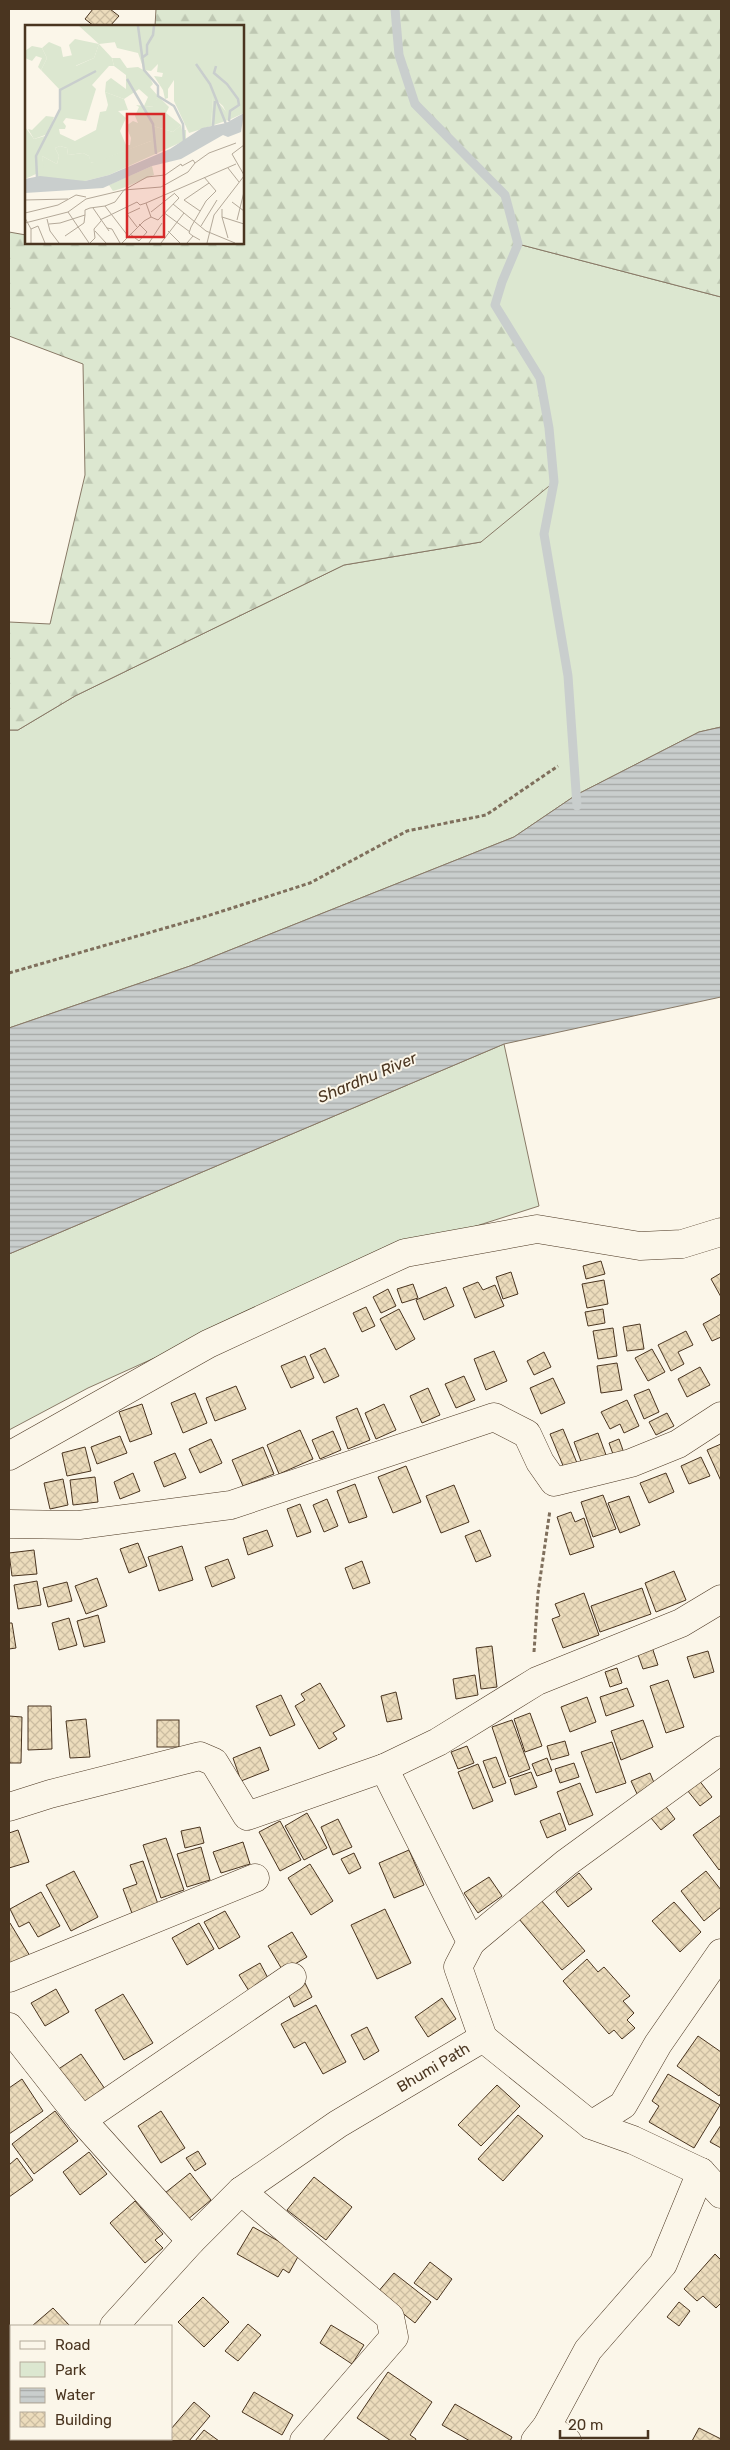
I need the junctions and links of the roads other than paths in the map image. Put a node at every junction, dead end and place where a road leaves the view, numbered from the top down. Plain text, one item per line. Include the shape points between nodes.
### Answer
1 (721, 1232) edge
2 (721, 1416) edge
3 (9, 1456) edge
4 (9, 1524) edge
5 (721, 1599) edge
6 (721, 1750) edge
7 (384, 1768) junction
8 (9, 1807) edge
9 (255, 1878) dead end
10 (471, 1942) junction
11 (720, 1957) edge
12 (292, 1977) dead end
13 (9, 1978) edge
14 (9, 2027) edge
15 (483, 2038) junction
16 (82, 2120) junction
17 (591, 2125) junction
18 (701, 2172) junction
19 (242, 2191) junction
20 (721, 2194) edge
21 (191, 2241) junction
22 (115, 2325) edge
23 (550, 2436) edge
24 (304, 2441) edge

1 - 3 street via 682,1244 640,1246 537,1229 405,1253 208,1344
2 - 4 street via 678,1444 631,1463 554,1482 527,1434 494,1416 231,1505 79,1525
5 - 7 street via 681,1623 537,1680 438,1742
6 - 10 street via 566,1863
7 - 8 street via 248,1816 214,1762 200,1756
7 - 10 street
9 - 13 street
10 - 15 street via 458,1967
11 - 17 street via 658,2044 624,2105
12 - 16 street
14 - 16 street
15 - 17 street, Bhumi Path
15 - 19 street, Bhumi Path via 338,2124
16 - 21 street
17 - 18 street, Bhumi Path via 633,2140
18 - 20 street
18 - 23 street via 663,2264 588,2350
19 - 21 street, Bhumi Path
19 - 24 street via 390,2317 394,2337
21 - 22 street, Bhumi Path

